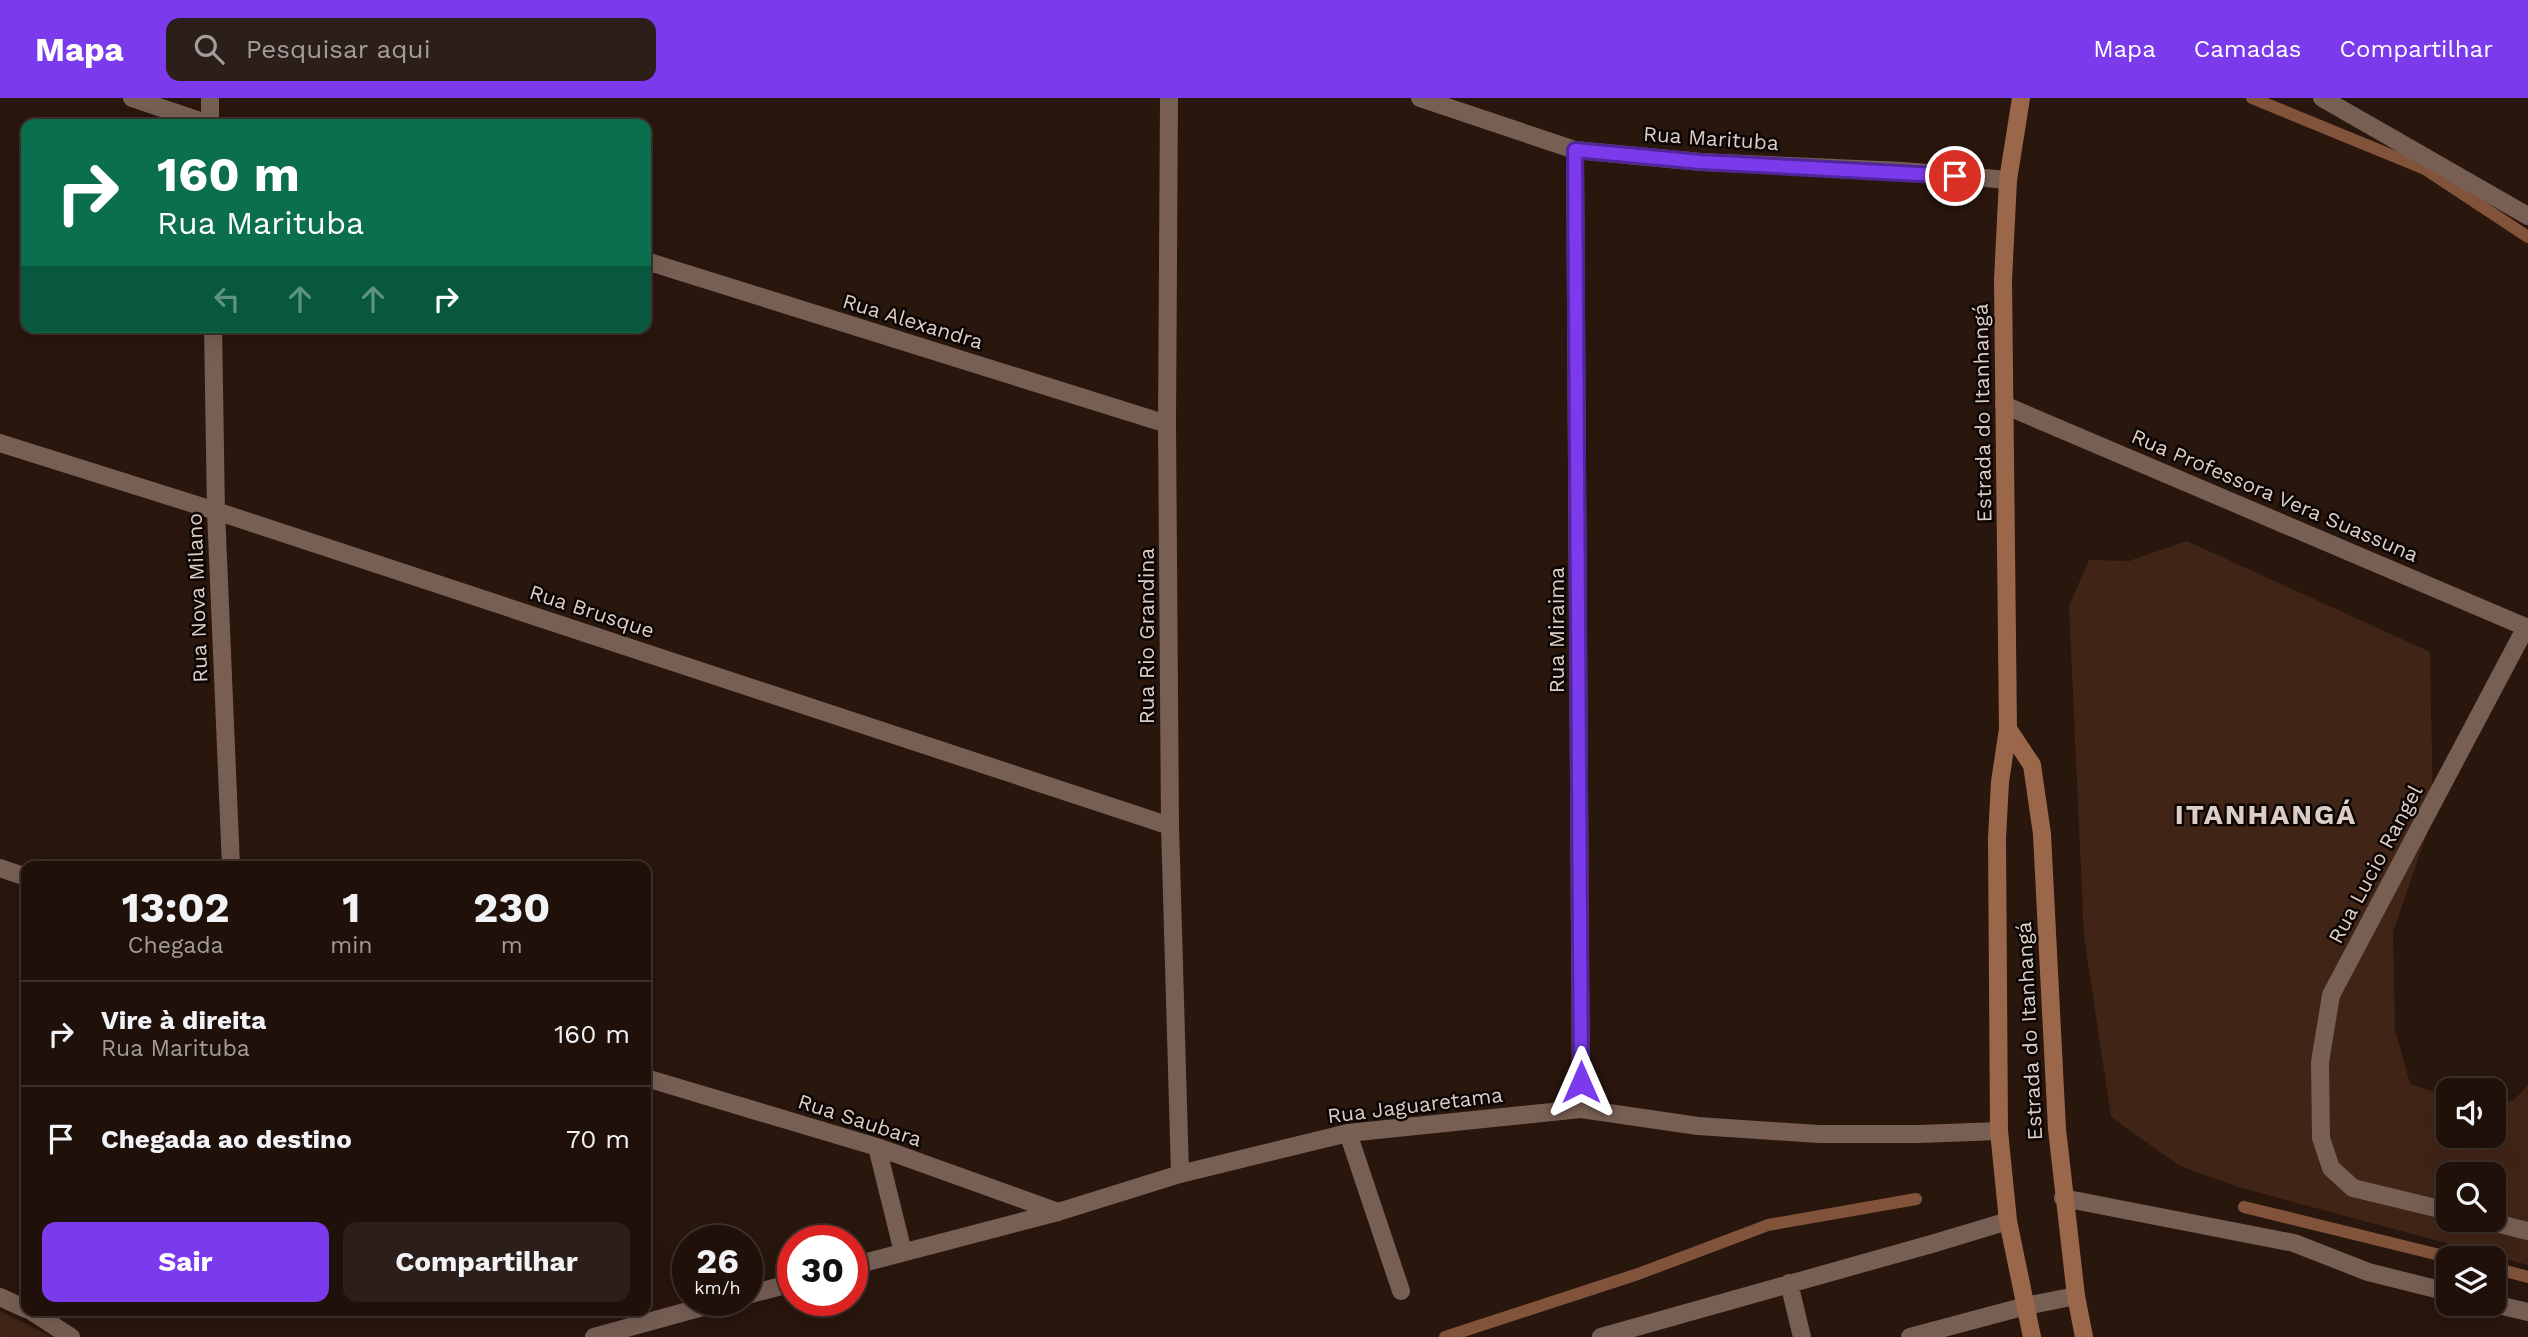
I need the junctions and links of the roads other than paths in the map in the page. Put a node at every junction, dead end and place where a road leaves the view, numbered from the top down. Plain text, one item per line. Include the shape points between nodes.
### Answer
1 (132, 98) edge
2 (210, 98) edge
3 (1168, 98) edge
4 (1420, 98) edge
5 (2021, 98) edge
6 (2322, 98) edge
7 (194, 119) edge
8 (209, 119) edge
9 (1575, 150) junction
10 (2008, 180) junction
11 (2528, 216) edge
12 (651, 263) edge
13 (213, 333) edge
14 (2004, 405) junction
15 (1167, 424) junction
16 (0, 443) edge
17 (216, 511) junction
18 (2527, 627) edge
19 (2008, 729) junction
20 (1170, 826) junction
21 (230, 861) edge
22 (0, 868) edge
23 (21, 875) edge
24 (651, 1079) edge
25 (1581, 1109) junction
26 (1999, 1131) junction
27 (1348, 1133) junction
28 (877, 1147) junction
29 (1180, 1174) junction
30 (2063, 1198) junction
31 (2436, 1208) edge
32 (1058, 1212) junction
33 (2008, 1221) junction
34 (2506, 1226) edge
35 (2528, 1231) edge
36 (903, 1252) junction
37 (868, 1262) edge
38 (1789, 1283) junction
39 (2436, 1289) edge
40 (1401, 1291) dead end
41 (2076, 1296) junction
42 (0, 1297) edge
43 (21, 1306) edge
44 (2025, 1306) junction
45 (2506, 1307) edge
46 (2528, 1312) edge
47 (672, 1315) edge
48 (40, 1316) edge
49 (1629, 1330) junction
50 (71, 1337) edge
51 (594, 1337) edge
52 (1601, 1337) edge
53 (1648, 1337) edge
54 (1802, 1337) edge
55 (1910, 1337) edge
56 (2032, 1337) edge
57 (2084, 1337) edge

1 - 7 street
2 - 8 street
3 - 15 street, Rua Rio Grandina
4 - 9 street, Rua Marituba
5 - 10 main road, Estrada do Itanhangá
6 - 11 street
9 - 10 street, Rua Marituba
9 - 25 street, Rua Miraima
10 - 14 main road, Estrada do Itanhangá
12 - 15 street, Rua Alexandra
13 - 17 street, Rua Nova Milano
14 - 18 street, Rua Professora Vera Suassuna
14 - 19 main road, Estrada do Itanhangá
15 - 20 street, Rua Rio Grandina
16 - 17 street, Rua Brusque
17 - 20 street, Rua Brusque
17 - 21 street, Rua Nova Milano
18 - 31 street, Rua Lucio Rangel via 2331,995 2320,1062 2321,1138 2331,1168 2353,1188
19 - 26 main road, Estrada do Itanhangá via 1997,838
19 - 30 main road, Estrada do Itanhangá via 2032,765 2042,834
20 - 29 street, Rua Rio Grandina
22 - 23 street
24 - 28 street, Rua Saubara
25 - 26 street, Rua Jaguaretama via 1698,1126 1819,1134
25 - 27 street, Rua Jaguaretama
26 - 33 main road, Estrada do Itanhangá
27 - 29 street, Rua Jaguaretama
27 - 40 street
28 - 32 street, Rua Saubara
28 - 36 street
29 - 32 street, Rua Jaguaretama
30 - 39 street via 2294,1243 2368,1272
30 - 41 main road, Estrada do Itanhangá
32 - 36 street, Rua Jaguaretama
33 - 38 street
33 - 44 main road, Estrada do Itanhangá
34 - 35 street
36 - 37 street, Rua Jaguaretama
38 - 49 street
38 - 54 street
41 - 44 street
41 - 57 main road, Estrada do Itanhangá
42 - 43 street
44 - 55 street
44 - 56 main road, Estrada do Itanhangá
45 - 46 street
47 - 51 street
48 - 50 street
49 - 52 street
49 - 53 street

